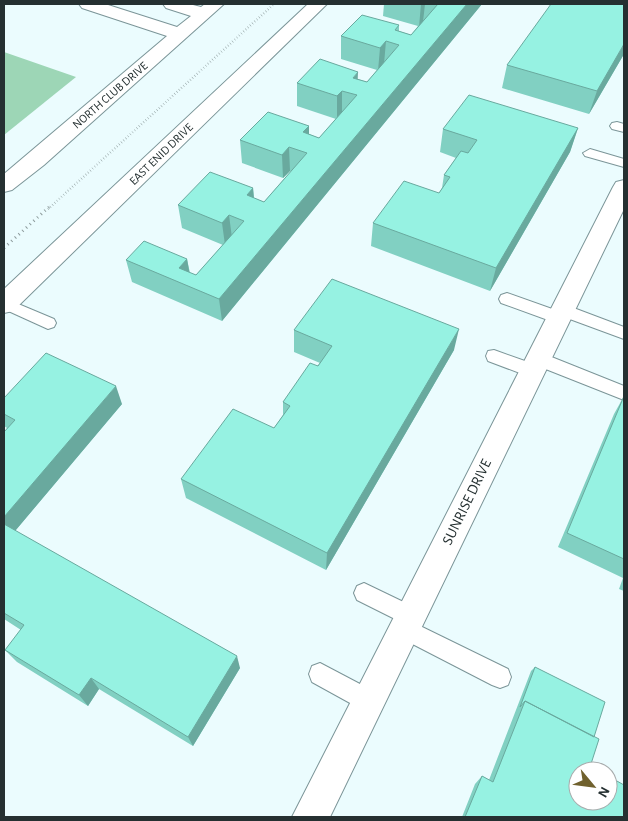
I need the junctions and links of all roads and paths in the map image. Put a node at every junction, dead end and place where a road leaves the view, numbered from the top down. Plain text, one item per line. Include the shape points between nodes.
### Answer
1 (88, 4) edge
2 (172, 4) edge
3 (274, 4) edge
4 (318, 4) edge
5 (210, 9) edge
6 (180, 34) junction
7 (590, 153) dead end
8 (624, 163) edge
9 (4, 186) edge
10 (624, 187) edge
11 (4, 248) edge
12 (507, 299) dead end
13 (4, 304) edge
14 (561, 314) junction
15 (48, 323) dead end
16 (624, 333) edge
17 (494, 356) dead end
18 (536, 365) junction
19 (624, 393) edge
20 (364, 593) dead end
21 (408, 622) junction
22 (320, 674) dead end
23 (500, 677) dead end
24 (368, 701) junction
25 (311, 817) edge

1 - 6 street
2 - 5 street
3 - 11 path
4 - 13 street, EAST ENID DRIVE
5 - 6 street, NORTH CLUB DRIVE
6 - 9 street, NORTH CLUB DRIVE
7 - 8 lane
10 - 14 street, SUNRISE DRIVE
12 - 14 lane
13 - 15 lane
14 - 16 lane
14 - 18 street, SUNRISE DRIVE
17 - 18 lane
18 - 19 lane
18 - 21 street, SUNRISE DRIVE
20 - 21 lane
21 - 23 lane
21 - 24 street, SUNRISE DRIVE
22 - 24 lane
24 - 25 street, SUNRISE DRIVE

